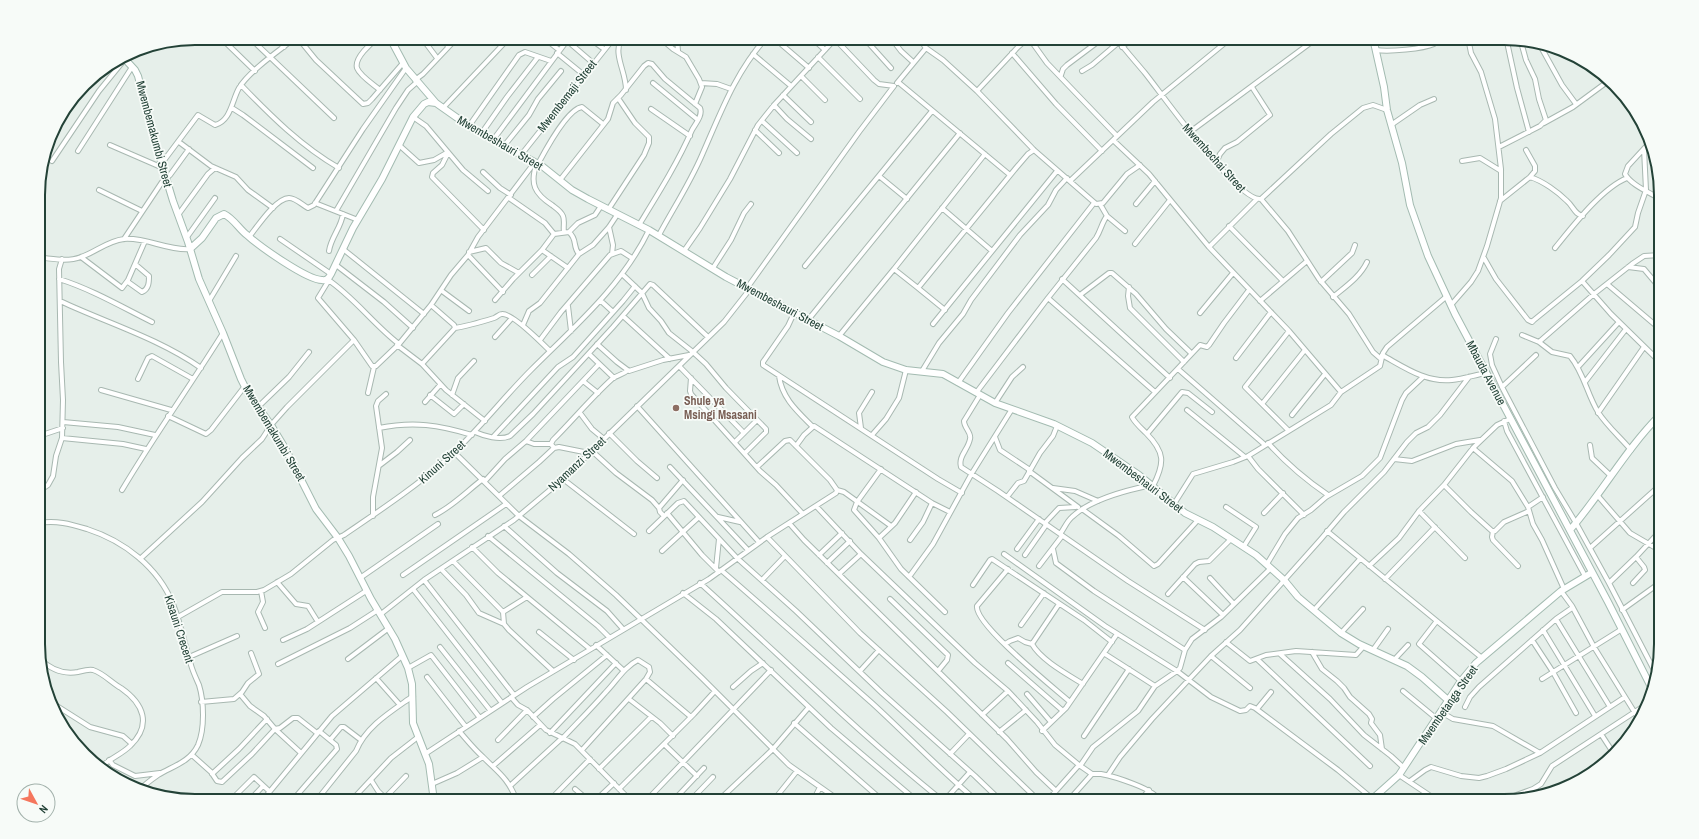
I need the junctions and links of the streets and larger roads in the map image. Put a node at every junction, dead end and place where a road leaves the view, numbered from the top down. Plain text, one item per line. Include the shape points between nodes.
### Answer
1 (228, 45) edge
2 (257, 45) edge
3 (304, 45) edge
4 (371, 45) edge
5 (393, 45) edge
6 (427, 45) edge
7 (502, 45) edge
8 (551, 45) edge
9 (563, 45) edge
10 (574, 45) edge
11 (599, 45) edge
12 (608, 45) edge
13 (619, 45) edge
14 (670, 45) edge
15 (678, 45) edge
16 (760, 45) edge
17 (782, 45) edge
18 (820, 45) edge
19 (830, 45) edge
20 (842, 45) edge
21 (870, 45) edge
22 (897, 45) edge
23 (925, 45) edge
24 (1021, 45) edge
25 (1034, 45) edge
26 (1093, 45) edge
27 (1112, 45) edge
28 (1124, 45) edge
29 (1222, 45) edge
30 (1308, 45) edge
31 (1375, 45) edge
32 (1434, 45) edge
33 (1469, 45) edge
34 (1508, 45) edge
35 (284, 46) edge
36 (1522, 46) edge
37 (448, 47) edge
38 (1122, 47) joint
39 (926, 48) junction
40 (604, 49) junction
41 (825, 50) junction
42 (1376, 50) junction
43 (1543, 50) edge
44 (678, 51) junction
45 (558, 52) junction
46 (1012, 53) junction
47 (753, 54) junction
48 (270, 57) junction
49 (538, 57) junction
50 (818, 57) junction
51 (437, 58) junction
52 (127, 61) edge
53 (551, 61) junction
54 (913, 62) junction
55 (593, 63) junction
56 (405, 66) junction
57 (118, 67) edge
58 (132, 67) junction
59 (809, 68) junction
60 (891, 68) dead end
61 (255, 71) junction
62 (561, 71) dead end
63 (1082, 71) dead end
64 (584, 75) junction
65 (1061, 75) junction
66 (801, 76) junction
67 (416, 81) junction
68 (898, 82) junction
69 (653, 83) dead end
70 (701, 84) junction
71 (1605, 84) edge
72 (241, 85) junction
73 (791, 86) junction
74 (894, 86) junction
75 (1252, 87) junction
76 (731, 89) junction
77 (380, 90) junction
78 (626, 90) junction
79 (977, 91) junction
80 (783, 95) junction
81 (1161, 95) junction
82 (618, 98) junction
83 (860, 99) dead end
84 (1434, 99) dead end
85 (825, 100) dead end
86 (436, 103) junction
87 (695, 104) junction
88 (1576, 104) junction
89 (774, 105) junction
90 (232, 108) junction
91 (443, 108) junction
92 (652, 109) dead end
93 (1388, 110) junction
94 (932, 111) junction
95 (413, 116) junction
96 (334, 118) dead end
97 (698, 120) junction
98 (762, 120) junction
99 (811, 122) dead end
100 (603, 124) junction
101 (1544, 124) junction
102 (1391, 125) junction
103 (469, 126) junction
104 (755, 130) junction
105 (1190, 132) junction
106 (1529, 132) junction
107 (960, 133) junction
108 (481, 134) junction
109 (690, 136) junction
110 (1117, 136) junction
111 (811, 139) dead end
112 (493, 140) junction
113 (1113, 140) junction
114 (179, 142) junction
115 (110, 145) dead end
116 (399, 145) junction
117 (504, 146) junction
118 (1499, 147) junction
119 (189, 149) junction
120 (1644, 149) joint
121 (1034, 150) junction
122 (1526, 150) dead end
123 (78, 151) dead end
124 (1102, 151) junction
125 (448, 153) junction
126 (779, 153) dead end
127 (797, 153) dead end
128 (521, 154) junction
129 (985, 154) junction
130 (52, 161) dead end
131 (1462, 161) dead end
132 (536, 163) junction
133 (1216, 163) junction
134 (1140, 165) junction
135 (163, 166) junction
136 (215, 168) junction
137 (313, 168) dead end
138 (339, 168) junction
139 (1057, 170) junction
140 (1501, 171) junction
141 (483, 172) dead end
142 (1010, 175) junction
143 (879, 176) junction
144 (1530, 177) junction
145 (167, 178) junction
146 (1627, 178) junction
147 (1068, 179) junction
148 (560, 180) junction
149 (1155, 181) junction
150 (99, 190) dead end
151 (1646, 190) junction
152 (488, 191) dead end
153 (1654, 195) edge
154 (510, 197) junction
155 (215, 198) dead end
156 (907, 198) junction
157 (1259, 199) junction
158 (1170, 200) junction
159 (1500, 201) junction
160 (315, 203) junction
161 (1094, 203) junction
162 (751, 204) dead end
163 (1100, 204) junction
164 (1136, 204) dead end
165 (602, 206) junction
166 (273, 208) junction
167 (942, 208) junction
168 (608, 210) junction
169 (142, 211) junction
170 (336, 211) junction
171 (343, 214) junction
172 (617, 215) junction
173 (178, 216) junction
174 (1108, 216) junction
175 (1583, 216) junction
176 (358, 220) junction
177 (639, 225) junction
178 (1229, 226) junction
179 (609, 227) junction
180 (967, 229) junction
181 (484, 230) junction
182 (649, 230) junction
183 (1125, 231) dead end
184 (564, 232) junction
185 (569, 232) junction
186 (554, 234) junction
187 (659, 236) junction
188 (187, 237) junction
189 (249, 237) junction
190 (280, 239) dead end
191 (124, 240) junction
192 (145, 241) junction
193 (1135, 244) dead end
194 (1355, 245) dead end
195 (1209, 247) junction
196 (1555, 248) dead end
197 (190, 249) junction
198 (343, 249) junction
199 (542, 250) junction
200 (329, 251) dead end
201 (684, 251) junction
202 (992, 251) junction
203 (468, 254) junction
204 (579, 254) junction
205 (612, 254) junction
206 (1654, 255) edge
207 (236, 256) dead end
208 (551, 256) junction
209 (81, 257) junction
210 (45, 258) edge
211 (632, 258) junction
212 (1484, 258) junction
213 (62, 259) junction
214 (1307, 261) junction
215 (1367, 262) dead end
216 (135, 264) junction
217 (336, 265) junction
218 (805, 266) dead end
219 (1628, 267) junction
220 (568, 268) junction
221 (713, 268) junction
222 (894, 269) junction
223 (1233, 272) junction
224 (519, 273) junction
225 (622, 274) junction
226 (532, 275) dead end
227 (329, 278) junction
228 (59, 279) junction
229 (1062, 279) junction
230 (1284, 281) junction
231 (1582, 281) junction
232 (1654, 281) edge
233 (128, 282) junction
234 (1321, 282) junction
235 (1607, 284) junction
236 (635, 286) junction
237 (1129, 287) junction
238 (918, 288) junction
239 (748, 289) junction
240 (1249, 290) junction
241 (442, 291) junction
242 (503, 292) junction
243 (642, 293) junction
244 (1594, 294) junction
245 (1080, 295) junction
246 (1447, 296) junction
247 (1333, 297) junction
248 (1048, 298) junction
249 (496, 300) dead end
250 (60, 301) junction
251 (208, 301) junction
252 (601, 301) junction
253 (1260, 301) junction
254 (431, 305) junction
255 (568, 306) junction
256 (1451, 306) junction
257 (945, 310) junction
258 (469, 311) dead end
259 (613, 312) junction
260 (1271, 312) junction
261 (794, 313) junction
262 (1200, 313) dead end
263 (424, 314) junction
264 (623, 316) junction
265 (512, 318) junction
266 (808, 320) junction
267 (152, 322) dead end
268 (1619, 322) junction
269 (933, 324) dead end
270 (1654, 324) edge
271 (523, 325) junction
272 (413, 328) junction
273 (455, 328) junction
274 (1626, 329) junction
275 (1289, 331) junction
276 (571, 332) junction
277 (223, 333) junction
278 (1522, 335) dead end
279 (839, 336) junction
280 (495, 337) dead end
281 (708, 337) junction
282 (1496, 339) dead end
283 (354, 340) junction
284 (540, 340) junction
285 (1539, 342) junction
286 (398, 344) junction
287 (597, 344) junction
288 (1644, 347) junction
289 (1305, 350) junction
290 (550, 351) junction
291 (309, 352) dead end
292 (692, 353) junction
293 (1191, 353) junction
294 (589, 354) junction
295 (1536, 355) dead end
296 (1654, 356) edge
297 (1382, 357) junction
298 (1236, 358) dead end
299 (670, 359) junction
300 (474, 361) dead end
301 (1184, 362) junction
302 (422, 364) junction
303 (599, 364) junction
304 (679, 366) junction
305 (374, 367) junction
306 (1023, 367) dead end
307 (1578, 367) junction
308 (201, 368) junction
309 (1178, 369) junction
310 (628, 370) junction
311 (906, 370) junction
312 (922, 371) junction
313 (1486, 373) junction
314 (1325, 374) junction
315 (779, 376) junction
316 (1423, 377) junction
317 (1469, 377) junction
318 (193, 378) junction
319 (614, 378) junction
320 (691, 378) junction
321 (1170, 378) junction
322 (138, 379) dead end
323 (583, 381) junction
324 (1585, 382) junction
325 (958, 383) junction
326 (440, 385) junction
327 (245, 386) junction
328 (1502, 387) junction
329 (101, 390) dead end
330 (872, 392) dead end
331 (1155, 392) junction
332 (1341, 392) junction
333 (368, 393) dead end
334 (598, 393) junction
335 (386, 394) dead end
336 (978, 394) junction
337 (430, 395) junction
338 (452, 395) junction
339 (425, 402) dead end
340 (996, 403) junction
341 (464, 404) junction
342 (1262, 404) junction
343 (637, 406) junction
344 (258, 407) junction
345 (1012, 409) junction
346 (171, 410) junction
347 (1187, 410) dead end
348 (1212, 412) dead end
349 (580, 413) junction
350 (1598, 413) junction
351 (168, 416) junction
352 (1292, 416) dead end
353 (757, 420) junction
354 (1507, 420) junction
355 (485, 421) junction
356 (63, 422) junction
357 (1654, 422) edge
358 (271, 425) junction
359 (812, 426) junction
360 (1057, 426) junction
361 (63, 428) junction
362 (379, 428) junction
363 (861, 428) junction
364 (1288, 430) junction
365 (610, 433) junction
366 (744, 433) junction
367 (45, 434) edge
368 (473, 434) junction
369 (1147, 434) junction
370 (155, 435) junction
371 (872, 435) junction
372 (995, 436) junction
373 (493, 437) junction
374 (62, 438) junction
375 (604, 439) junction
376 (410, 440) dead end
377 (1480, 440) junction
378 (526, 441) junction
379 (735, 442) junction
380 (1266, 444) junction
381 (1590, 445) dead end
382 (553, 446) junction
383 (796, 446) junction
384 (1473, 448) junction
385 (146, 449) junction
386 (1631, 450) junction
387 (454, 452) junction
388 (590, 452) junction
389 (745, 453) junction
390 (1246, 456) junction
391 (1394, 459) junction
392 (380, 465) junction
393 (670, 467) dead end
394 (757, 467) junction
395 (881, 469) junction
396 (1029, 470) junction
397 (972, 474) junction
398 (1611, 476) junction
399 (656, 478) dead end
400 (563, 479) junction
401 (484, 480) junction
402 (683, 480) junction
403 (1444, 485) junction
404 (1153, 486) junction
405 (45, 487) edge
406 (1052, 488) junction
407 (122, 490) dead end
408 (838, 490) junction
409 (1654, 491) edge
410 (916, 492) junction
411 (962, 493) junction
412 (1283, 493) junction
413 (1328, 495) junction
414 (499, 496) junction
415 (1598, 496) junction
416 (1007, 497) junction
417 (1543, 497) junction
418 (1098, 501) junction
419 (857, 502) junction
420 (932, 503) junction
421 (506, 504) junction
422 (1174, 504) junction
423 (816, 506) junction
424 (1226, 507) dead end
425 (659, 508) junction
426 (1081, 508) junction
427 (1528, 509) junction
428 (1419, 511) junction
429 (950, 512) junction
430 (1264, 513) dead end
431 (802, 514) junction
432 (1304, 514) junction
433 (435, 515) dead end
434 (666, 515) junction
435 (373, 516) junction
436 (519, 516) junction
437 (699, 517) junction
438 (718, 517) junction
439 (1039, 519) junction
440 (1198, 520) junction
441 (45, 522) edge
442 (740, 522) junction
443 (1621, 522) junction
444 (789, 523) junction
445 (1576, 523) junction
446 (438, 524) dead end
447 (1046, 524) junction
448 (504, 526) junction
449 (891, 526) junction
450 (1435, 527) junction
451 (1570, 530) junction
452 (649, 531) dead end
453 (1327, 531) junction
454 (1493, 531) junction
455 (683, 532) junction
456 (842, 533) junction
457 (634, 534) dead end
458 (1061, 535) junction
459 (488, 536) junction
460 (767, 537) junction
461 (338, 538) junction
462 (879, 538) junction
463 (1654, 538) edge
464 (719, 539) junction
465 (1231, 539) junction
466 (910, 540) dead end
467 (850, 541) junction
468 (760, 542) junction
469 (1648, 544) junction
470 (1244, 546) junction
471 (472, 547) junction
472 (1654, 547) edge
473 (1590, 548) junction
474 (1017, 549) dead end
475 (1053, 549) junction
476 (748, 550) junction
477 (662, 551) dead end
478 (861, 554) junction
479 (1004, 554) dead end
480 (819, 555) junction
481 (1025, 555) dead end
482 (785, 556) junction
483 (1636, 557) junction
484 (737, 558) junction
485 (1464, 558) dead end
486 (140, 559) junction
487 (1360, 559) junction
488 (453, 561) junction
489 (827, 563) junction
490 (1039, 566) dead end
491 (1269, 566) junction
492 (1369, 566) junction
493 (1518, 566) dead end
494 (441, 569) junction
495 (1008, 569) junction
496 (719, 570) junction
497 (839, 574) junction
498 (1588, 574) junction
499 (403, 575) dead end
500 (909, 577) junction
501 (1183, 577) junction
502 (360, 578) junction
503 (1210, 578) dead end
504 (1384, 579) junction
505 (424, 580) junction
506 (762, 580) junction
507 (1284, 580) junction
508 (277, 582) junction
509 (1633, 582) dead end
510 (1609, 583) junction
511 (700, 584) junction
512 (973, 585) dead end
513 (1654, 587) edge
514 (413, 589) junction
515 (366, 590) junction
516 (1563, 590) junction
517 (261, 591) junction
518 (683, 593) junction
519 (1044, 593) junction
520 (1168, 594) dead end
521 (527, 597) junction
522 (890, 599) dead end
523 (1059, 604) junction
524 (1234, 604) junction
525 (1572, 608) junction
526 (1363, 609) dead end
527 (1314, 610) junction
528 (1622, 610) junction
529 (379, 612) junction
530 (503, 612) junction
531 (944, 612) dead end
532 (1223, 615) junction
533 (178, 617) junction
534 (640, 619) junction
535 (1556, 619) junction
536 (318, 622) junction
537 (1436, 622) junction
538 (504, 624) junction
539 (1021, 625) dead end
540 (265, 628) dead end
541 (389, 628) junction
542 (622, 629) junction
543 (1388, 629) dead end
544 (1622, 629) junction
545 (1205, 630) junction
546 (1543, 630) junction
547 (539, 632) dead end
548 (1341, 633) junction
549 (1117, 634) junction
550 (237, 636) dead end
551 (609, 637) junction
552 (283, 640) dead end
553 (1532, 640) junction
554 (1112, 642) junction
555 (1226, 642) junction
556 (1005, 644) junction
557 (1032, 644) junction
558 (596, 645) junction
559 (1408, 645) dead end
560 (1364, 646) junction
561 (440, 647) dead end
562 (1594, 647) junction
563 (590, 649) junction
564 (879, 650) junction
565 (1185, 650) junction
566 (1373, 650) junction
567 (251, 652) dead end
568 (1312, 652) junction
569 (1105, 654) junction
570 (1280, 654) junction
571 (607, 655) junction
572 (402, 656) junction
573 (1211, 656) junction
574 (1579, 656) junction
575 (189, 657) junction
576 (1482, 658) junction
577 (348, 659) dead end
578 (1257, 659) junction
579 (574, 660) junction
580 (1394, 660) junction
581 (46, 663) edge
582 (763, 663) junction
583 (1008, 663) dead end
584 (278, 664) dead end
585 (616, 664) junction
586 (1564, 665) junction
587 (1652, 667) edge
588 (408, 668) junction
589 (1129, 669) junction
590 (771, 670) junction
591 (553, 671) junction
592 (624, 671) junction
593 (860, 671) junction
594 (938, 671) junction
595 (1177, 671) junction
596 (1553, 672) junction
597 (427, 677) dead end
598 (376, 678) junction
599 (646, 679) junction
600 (1542, 679) dead end
601 (1189, 680) junction
602 (1461, 681) junction
603 (1649, 683) edge
604 (1082, 684) junction
605 (1155, 686) junction
606 (733, 687) dead end
607 (1250, 688) dead end
608 (715, 691) junction
609 (1008, 691) junction
610 (1403, 691) dead end
611 (1271, 692) dead end
612 (240, 694) junction
613 (1027, 694) dead end
614 (413, 696) junction
615 (512, 696) junction
616 (1625, 697) junction
617 (629, 699) junction
618 (1448, 701) junction
619 (201, 702) junction
620 (1070, 702) junction
621 (502, 703) junction
622 (400, 705) junction
623 (59, 707) edge
624 (809, 707) junction
625 (1465, 707) dead end
626 (1610, 707) junction
627 (1257, 709) junction
628 (1640, 709) edge
629 (490, 710) junction
630 (527, 710) junction
631 (735, 710) junction
632 (1026, 710) junction
633 (1063, 711) junction
634 (1441, 712) junction
635 (1635, 712) junction
636 (1576, 713) dead end
637 (982, 715) junction
638 (1595, 716) junction
639 (533, 717) junction
640 (651, 717) junction
641 (691, 717) junction
642 (480, 718) junction
643 (267, 719) junction
644 (1437, 719) junction
645 (1051, 722) junction
646 (794, 723) junction
647 (540, 725) junction
648 (466, 727) junction
649 (275, 729) junction
650 (1042, 730) junction
651 (459, 731) junction
652 (318, 732) junction
653 (999, 732) junction
654 (550, 733) junction
655 (969, 734) junction
656 (1601, 734) junction
657 (418, 736) junction
658 (673, 736) junction
659 (1084, 736) dead end
660 (561, 739) junction
661 (330, 740) junction
662 (361, 740) junction
663 (498, 740) dead end
664 (132, 744) junction
665 (664, 744) junction
666 (773, 749) junction
667 (1382, 749) junction
668 (1611, 749) edge
669 (582, 750) junction
670 (301, 753) junction
671 (1540, 753) junction
672 (192, 754) junction
673 (426, 754) junction
674 (950, 754) junction
675 (482, 757) junction
676 (590, 759) junction
677 (109, 760) junction
678 (683, 762) junction
679 (105, 764) edge
680 (494, 766) junction
681 (1079, 766) junction
682 (1370, 766) dead end
683 (704, 768) dead end
684 (1404, 768) junction
685 (599, 769) junction
686 (164, 772) junction
687 (797, 772) junction
688 (970, 772) junction
689 (212, 774) junction
690 (1092, 774) junction
691 (1108, 775) junction
692 (1399, 775) junction
693 (406, 776) dead end
694 (697, 776) junction
695 (713, 777) dead end
696 (371, 780) junction
697 (1410, 781) junction
698 (614, 783) junction
699 (432, 784) junction
700 (145, 785) edge
701 (510, 785) junction
702 (958, 785) junction
703 (263, 786) junction
704 (820, 787) junction
705 (575, 789) dead end
706 (619, 789) junction
707 (1055, 790) junction
708 (1149, 790) junction
709 (269, 791) junction
710 (1521, 793) edge
711 (237, 794) edge
712 (256, 794) edge
713 (267, 794) edge
714 (298, 794) edge
715 (322, 794) edge
716 (358, 794) edge
717 (379, 794) edge
718 (388, 794) edge
719 (433, 794) edge
720 (514, 794) edge
721 (556, 794) edge
722 (581, 794) edge
723 (602, 794) edge
724 (625, 794) edge
725 (653, 794) edge
726 (680, 794) edge
727 (697, 794) edge
728 (725, 794) edge
729 (780, 794) edge
730 (816, 794) edge
731 (830, 794) edge
732 (875, 794) edge
733 (909, 794) edge
734 (935, 794) edge
735 (950, 794) edge
736 (969, 794) edge
737 (994, 794) edge
738 (1032, 794) edge
739 (1052, 794) edge
740 (1074, 794) edge
741 (1146, 794) edge
742 (1154, 794) edge
743 (1365, 794) edge
744 (1378, 794) edge
745 (1428, 794) edge

1 - 61 street
2 - 48 street
3 - 77 street via 362,103 368,103
4 - 77 street via 363,53 357,69
5 - 56 street, Mwembeshauri Street
6 - 51 street
7 - 91 street
8 - 45 street
9 - 45 street
10 - 55 street
11 - 40 street
12 - 40 street, Mwembemaji Street
13 - 78 street via 618,51
14 - 44 street
15 - 44 street
16 - 47 street
17 - 59 street
18 - 41 street
19 - 41 street
20 - 74 street via 879,84
21 - 60 street
22 - 54 street
23 - 39 street
24 - 46 street
25 - 65 street via 1047,63
26 - 65 street via 1067,65
27 - 63 street via 1092,65
28 - 38 street
29 - 81 street
30 - 75 street
31 - 42 street, Mbauda Avenue
32 - 42 street via 1407,50
33 - 118 street via 1481,72 1493,113
34 - 106 street
35 - 48 street
36 - 101 street via 1535,79 1546,120
37 - 51 street
38 - 81 street, Mwembechai Street
39 - 54 street, Nyamanzi Street
39 - 79 street
40 - 55 street, Mwembemaji Street
41 - 50 street
42 - 93 street, Mbauda Avenue
43 - 88 street
44 - 70 street via 686,57
45 - 53 street
45 - 64 street
46 - 79 street
46 - 124 street via 1056,104
47 - 73 street
47 - 76 street
48 - 61 street
48 - 96 street
49 - 53 street
49 - 103 street via 525,52 519,55
49 - 108 street
50 - 59 street
50 - 83 street
51 - 67 street
52 - 58 street, Mwembemakumbi Street
53 - 112 street
54 - 68 street, Nyamanzi Street
55 - 64 street, Mwembemaji Street
56 - 67 street, Mwembeshauri Street
56 - 77 street
56 - 138 street
57 - 130 street
58 - 123 street
58 - 135 street, Mwembemakumbi Street via 141,83
59 - 66 street
61 - 72 street
62 - 117 street
64 - 128 street, Mwembemaji Street
65 - 110 street
66 - 73 street
66 - 85 street
67 - 86 street, Mwembeshauri Street
67 - 170 street via 403,96
68 - 74 street, Nyamanzi Street
68 - 94 street
69 - 97 street
70 - 76 street via 717,84
70 - 87 street
71 - 88 street
72 - 90 street
72 - 138 street via 299,141
73 - 80 street
74 - 239 street, Nyamanzi Street via 858,132
75 - 105 street
75 - 133 street via 1270,115 1237,142 1225,148
76 - 187 street via 702,155
78 - 82 street
78 - 87 street via 644,66 650,63
79 - 121 street
80 - 89 street
80 - 99 street
81 - 105 street, Mwembechai Street
81 - 110 street
82 - 100 street via 610,106 609,115
82 - 168 street via 635,123 649,137 650,143
84 - 102 street via 1420,105
86 - 91 street, Mwembeshauri Street
86 - 95 street via 424,104
87 - 97 street via 701,109
88 - 101 street
89 - 98 street
89 - 111 street
90 - 114 street via 224,120 217,124 212,124 198,115
90 - 137 street
91 - 103 street, Mwembeshauri Street
92 - 109 street
93 - 102 street, Mbauda Avenue
93 - 157 street, Mwembechai Street via 1373,105 1363,108
94 - 107 street
94 - 143 street
95 - 116 street
95 - 125 street via 426,126
97 - 109 street
98 - 104 street
98 - 127 street
100 - 132 street via 585,109 578,107
100 - 148 street
101 - 106 street
102 - 246 street, Mbauda Avenue via 1410,205 1428,256
103 - 108 street, Mwembeshauri Street
104 - 126 street
104 - 201 street via 730,179
105 - 133 street, Mwembechai Street
106 - 118 street
107 - 129 street
107 - 156 street
108 - 112 street, Mwembeshauri Street
109 - 177 street via 673,171
110 - 113 street
112 - 117 street, Mwembeshauri Street
113 - 124 street
113 - 134 street
114 - 119 street
114 - 135 street
115 - 135 street
116 - 125 street via 419,163 434,160
116 - 176 street
117 - 128 street, Mwembeshauri Street
118 - 140 street
119 - 136 street
119 - 145 street
120 - 146 street via 1628,166 1625,174
120 - 151 street
121 - 139 street
121 - 142 street
122 - 144 street via 1536,168
124 - 147 street
125 - 152 street
125 - 181 street via 432,177
128 - 132 street, Mwembeshauri Street
129 - 142 street
129 - 167 street
131 - 140 street via 1480,158
132 - 148 street, Mwembeshauri Street
132 - 154 street
132 - 184 street via 532,178 534,186 540,197 564,217
133 - 157 street, Mwembechai Street via 1246,194
134 - 149 street
134 - 163 street via 1127,174 1106,201
135 - 145 street, Mwembemakumbi Street
136 - 166 street via 236,177 248,190
136 - 173 street
138 - 160 street
139 - 147 street
139 - 202 street
140 - 159 street
141 - 154 street
142 - 180 street
143 - 156 street
143 - 218 street
144 - 159 street
144 - 175 street via 1567,201 1579,216
145 - 169 street
145 - 173 street, Mwembemakumbi Street
146 - 151 street
146 - 175 street via 1609,189
147 - 161 street
147 - 312 street via 1020,235 963,314 938,343
148 - 165 street, Mwembeshauri Street via 572,190
149 - 158 street
149 - 164 street
150 - 169 street
151 - 153 street
151 - 231 street via 1636,227
154 - 181 street
154 - 186 street
155 - 188 street
156 - 266 street
157 - 178 street
157 - 214 street via 1288,232
158 - 193 street
158 - 195 street
159 - 212 street
160 - 166 street via 309,208 289,198
160 - 170 street
161 - 163 street
161 - 325 street via 1008,313
162 - 221 street
163 - 174 street
165 - 168 street, Mwembeshauri Street
165 - 185 street via 595,215 578,223
166 - 189 street
167 - 180 street
167 - 222 street
168 - 172 street, Mwembeshauri Street
169 - 191 street
170 - 171 street
171 - 176 street
171 - 200 street
172 - 177 street, Mwembeshauri Street
172 - 179 street
173 - 188 street, Mwembemakumbi Street
174 - 183 street
174 - 229 street via 1098,236
175 - 196 street
176 - 198 street
177 - 182 street, Mwembeshauri Street
178 - 195 street
178 - 230 street
179 - 204 street via 590,248
179 - 205 street
180 - 202 street
180 - 238 street
181 - 203 street
182 - 187 street, Mwembeshauri Street
182 - 211 street, Kinuni Street
184 - 185 street
184 - 186 street
185 - 204 street via 575,239
186 - 199 street
187 - 201 street, Mwembeshauri Street
188 - 197 street, Mwembemakumbi Street
189 - 197 street via 228,216 220,215 200,241
189 - 227 street via 303,273 321,280
190 - 227 street
191 - 192 street
191 - 209 street via 106,244
192 - 197 street
192 - 216 street
194 - 234 street via 1352,253
195 - 223 street
197 - 251 street, Mwembemakumbi Street
198 - 217 street
198 - 263 street
199 - 208 street
199 - 224 street
201 - 221 street, Mwembeshauri Street
202 - 257 street
203 - 224 street via 486,248 501,263
203 - 241 street
203 - 242 street
204 - 220 street
205 - 211 street via 621,251
205 - 255 street
206 - 219 street via 1644,256
207 - 251 street
208 - 220 street
208 - 226 street
209 - 213 street
209 - 233 street via 120,288
210 - 213 street
211 - 225 street, Kinuni Street
212 - 231 street via 1496,279 1532,322
212 - 256 street via 1471,282
213 - 228 street
214 - 230 street
214 - 234 street
215 - 247 street via 1358,276
216 - 233 street
216 - 233 street via 149,276 148,286 142,292
217 - 227 street
217 - 272 street
219 - 232 street via 1644,270
219 - 235 street
220 - 271 street via 540,303 529,311
221 - 239 street, Mwembeshauri Street
222 - 238 street
222 - 279 street
223 - 240 street
223 - 262 street
224 - 242 street
225 - 236 street
225 - 252 street, Kinuni Street
227 - 283 street via 318,298
227 - 286 street
228 - 250 street
228 - 267 street
229 - 245 street
229 - 248 street
230 - 253 street
231 - 244 street
234 - 247 street
235 - 244 street
235 - 270 street
236 - 243 street
236 - 259 street
237 - 245 street via 1116,275 1109,273
237 - 293 street
237 - 301 street via 1130,308
238 - 257 street
239 - 261 street, Mwembeshauri Street
239 - 281 street, Nyamanzi Street via 731,315
240 - 253 street
240 - 293 street via 1209,346 1200,345
241 - 254 street
241 - 258 street
242 - 249 street
243 - 264 street
243 - 281 street via 650,284 653,285
243 - 292 street via 649,308 669,333
244 - 268 street
244 - 285 street
245 - 321 street
246 - 256 street, Mbauda Avenue
246 - 297 street via 1387,348
247 - 297 street via 1349,314 1373,352
248 - 331 street
248 - 336 street
250 - 308 street via 148,338
250 - 356 street
251 - 277 street, Mwembemakumbi Street
252 - 259 street
252 - 276 street, Kinuni Street
253 - 260 street
254 - 263 street
254 - 273 street
255 - 276 street
255 - 284 street
256 - 313 street, Mbauda Avenue
257 - 269 street
259 - 373 street via 573,357 558,367
260 - 275 street
260 - 298 street
261 - 266 street, Mwembeshauri Street
261 - 315 street via 763,362 763,365
263 - 272 street
264 - 287 street
264 - 299 street
265 - 271 street
265 - 273 street via 500,314 495,318
265 - 280 street
266 - 279 street, Mwembeshauri Street
268 - 274 street
268 - 307 street
271 - 284 street
272 - 286 street
273 - 302 street
274 - 288 street
274 - 324 street
275 - 289 street
275 - 342 street via 1246,385
276 - 290 street, Kinuni Street
277 - 308 street
277 - 327 street, Mwembemakumbi Street
278 - 285 street
279 - 311 street, Mwembeshauri Street via 883,362
281 - 292 street, Nyamanzi Street
282 - 328 street via 1490,354
283 - 305 street
283 - 358 street
284 - 290 street
285 - 307 street via 1552,352 1570,356
286 - 302 street
286 - 305 street
287 - 294 street
287 - 310 street
288 - 296 street
288 - 350 street
289 - 314 street
289 - 342 street
290 - 355 street, Kinuni Street via 511,390
291 - 344 street via 289,377
292 - 299 street
292 - 304 street, Nyamanzi Street
292 - 353 street
293 - 301 street
294 - 303 street
294 - 373 street via 510,436
295 - 328 street
297 - 316 street
297 - 332 street via 1380,366
299 - 310 street
300 - 338 street via 458,378
301 - 309 street
302 - 326 street
303 - 319 street
303 - 323 street
304 - 320 street
304 - 343 street, Nyamanzi Street
305 - 333 street
306 - 340 street via 1007,384
307 - 324 street
308 - 318 street
309 - 321 street
309 - 380 street
310 - 319 street
311 - 312 street, Mwembeshauri Street
311 - 371 street via 899,398
312 - 325 street, Mwembeshauri Street via 943,374
313 - 317 street
313 - 354 street, Mbauda Avenue
314 - 332 street
314 - 352 street
315 - 359 street via 782,389 792,405
315 - 363 street
316 - 317 street via 1451,380
316 - 413 street via 1402,400 1380,458 1362,476
317 - 391 street via 1440,415 1428,427 1416,433
318 - 322 street via 152,356 148,358
318 - 346 street
319 - 334 street
320 - 366 street
320 - 379 street via 691,394
321 - 331 street
323 - 334 street
323 - 378 street
324 - 350 street via 1587,392
325 - 336 street, Mwembeshauri Street
326 - 337 street
326 - 338 street
327 - 344 street, Mwembemakumbi Street
327 - 351 street via 206,434
328 - 445 street
329 - 346 street
330 - 363 street via 859,413
331 - 369 street via 1132,417
332 - 364 street via 1331,405
334 - 349 street
335 - 362 street via 377,404
336 - 340 street, Mwembeshauri Street
336 - 397 street via 964,421 971,436 960,463 961,467
337 - 339 street
337 - 341 street via 454,414
338 - 341 street
340 - 345 street, Mwembeshauri Street
341 - 355 street
342 - 364 street
343 - 365 street, Nyamanzi Street
343 - 442 street
344 - 358 street, Mwembemakumbi Street
345 - 360 street, Mwembeshauri Street
345 - 372 street
346 - 351 street
347 - 390 street
348 - 369 street via 1188,393 1182,392
349 - 375 street
349 - 382 street via 553,440
350 - 386 street
351 - 370 street
353 - 366 street
353 - 389 street via 767,430
354 - 377 street
354 - 417 street
354 - 451 street, Mbauda Avenue
355 - 368 street, Kinuni Street
356 - 361 street
356 - 370 street via 118,427
357 - 386 street
358 - 461 street, Mwembemakumbi Street via 316,509
358 - 486 street via 262,439 202,502
359 - 383 street
359 - 395 street
360 - 396 street
360 - 404 street, Mwembeshauri Street via 1092,443
361 - 367 street
361 - 374 street
362 - 368 street via 404,423 420,424
362 - 392 street via 382,448
363 - 371 street
364 - 380 street
365 - 375 street, Nyamanzi Street
365 - 399 street
366 - 379 street
368 - 373 street
368 - 387 street, Kinuni Street
369 - 404 street via 1157,446 1162,462
370 - 385 street
371 - 411 street
372 - 396 street via 1000,450
372 - 397 street
374 - 385 street
374 - 405 street via 53,476
375 - 388 street, Nyamanzi Street
376 - 392 street
377 - 384 street
377 - 391 street via 1456,444 1412,461
378 - 382 street
378 - 401 street
379 - 389 street
380 - 390 street
380 - 413 street via 1299,474
381 - 398 street via 1592,458
382 - 388 street
382 - 414 street via 539,462
383 - 394 street via 787,440
383 - 408 street
384 - 403 street
384 - 427 street via 1512,481
385 - 407 street
386 - 398 street
387 - 401 street
387 - 435 street, Kinuni Street via 411,490
388 - 400 street, Nyamanzi Street
388 - 425 street
389 - 394 street
390 - 412 street
390 - 422 street via 1193,474
391 - 453 street
392 - 435 street via 373,497
393 - 402 street
394 - 431 street
395 - 410 street
395 - 419 street
396 - 406 street
396 - 416 street via 1024,481
397 - 411 street
397 - 416 street
398 - 415 street
400 - 436 street, Nyamanzi Street
400 - 457 street
401 - 414 street
401 - 433 street via 459,497 447,509
402 - 425 street
402 - 438 street
403 - 428 street
403 - 454 street
404 - 418 street via 1112,495
404 - 422 street, Mwembeshauri Street
406 - 418 street via 1075,491
406 - 426 street
408 - 419 street
408 - 423 street
409 - 443 street
410 - 420 street
410 - 449 street
411 - 429 street
412 - 430 street
412 - 432 street
413 - 432 street
414 - 421 street
415 - 443 street
415 - 445 street
416 - 439 street
417 - 427 street
417 - 498 street
418 - 426 street
419 - 449 street
419 - 462 street via 854,510
420 - 429 street
420 - 466 street
421 - 436 street
421 - 499 street
422 - 440 street, Mwembeshauri Street
423 - 431 street
423 - 456 street
424 - 470 street via 1256,527
425 - 434 street via 660,512
426 - 440 street via 1154,566
426 - 447 street via 1059,508
426 - 458 street via 1070,519
427 - 454 street
427 - 516 street
428 - 450 street
428 - 492 street via 1399,538
429 - 500 street via 933,544
431 - 444 street
432 - 491 street via 1292,523
434 - 437 street via 678,503 684,501
434 - 452 street
434 - 455 street
435 - 461 street, Kinuni Street
436 - 448 street, Nyamanzi Street
436 - 534 street via 576,560
437 - 455 street
437 - 464 street
438 - 442 street
438 - 476 street
439 - 447 street
439 - 474 street
440 - 465 street, Mwembeshauri Street
441 - 486 street, Kisauni Crecent via 57,521 96,531 119,543
442 - 468 street
443 - 469 street via 1634,536
443 - 473 street
444 - 460 street
444 - 480 street
445 - 451 street
445 - 473 street
446 - 502 street
447 - 458 street
447 - 481 street
448 - 459 street, Nyamanzi Street
448 - 542 street via 607,611
449 - 462 street
450 - 485 street
450 - 504 street
451 - 498 street, Mbauda Avenue
453 - 487 street
453 - 507 street
454 - 493 street via 1493,540
455 - 477 street
455 - 496 street
456 - 467 street
456 - 480 street
458 - 475 street
458 - 545 street
459 - 471 street, Nyamanzi Street
459 - 551 street via 587,616
460 - 468 street
460 - 482 street
461 - 502 street, Mwembemakumbi Street
461 - 508 street, Kinuni Street via 298,570
462 - 500 street
463 - 469 street
464 - 484 street
464 - 496 street
465 - 470 street, Mwembeshauri Street
465 - 501 street via 1212,559 1199,562
467 - 478 street
467 - 489 street
468 - 476 street
469 - 472 street
469 - 483 street
470 - 491 street, Mwembeshauri Street
471 - 488 street, Nyamanzi Street
471 - 521 street
473 - 510 street
475 - 490 street
475 - 565 street via 1056,563
476 - 484 street
478 - 497 street
478 - 609 street via 975,664
479 - 549 street
480 - 489 street
482 - 506 street
482 - 564 street
483 - 509 street via 1644,570
483 - 510 street
484 - 496 street
484 - 506 street
486 - 533 street, Kisauni Crecent via 162,582
487 - 492 street
487 - 527 street
488 - 494 street, Nyamanzi Street
488 - 530 street
489 - 497 street
491 - 507 street, Mwembeshauri Street
491 - 524 street
492 - 504 street
494 - 505 street, Nyamanzi Street
494 - 538 street via 479,613
495 - 512 street via 992,559
495 - 519 street
495 - 556 street via 977,606 989,628
496 - 511 street
496 - 702 street via 809,646
497 - 594 street
498 - 516 street, Mwembetanga Street
498 - 544 street, Mbauda Avenue
500 - 531 street
501 - 520 street
501 - 532 street
502 - 515 street, Mwembemakumbi Street
503 - 524 street
504 - 537 street
505 - 514 street, Nyamanzi Street
505 - 615 street
506 - 593 street
507 - 527 street, Mwembeshauri Street via 1298,597
507 - 555 street via 1240,630
508 - 517 street, Kinuni Street
508 - 536 street via 296,604 308,606
510 - 528 street
511 - 518 street
511 - 734 street via 857,729
513 - 528 street
514 - 529 street, Nyamanzi Street
514 - 621 street
515 - 529 street, Mwembemakumbi Street
515 - 536 street
516 - 525 street
516 - 576 street, Mwembetanga Street
517 - 533 street, Kinuni Street via 222,592
517 - 540 street via 263,602 258,612
518 - 534 street
518 - 582 street
519 - 523 street
519 - 539 street
521 - 530 street
521 - 563 street
522 - 594 street via 948,655
523 - 554 street
523 - 557 street
524 - 532 street
525 - 535 street
525 - 562 street
526 - 548 street
527 - 548 street, Mwembeshauri Street
528 - 587 street
529 - 541 street, Mwembemakumbi Street
529 - 584 street, Nyamanzi Street
530 - 538 street
532 - 545 street
533 - 575 street, Kisauni Crecent
534 - 542 street
534 - 608 street
535 - 546 street
535 - 574 street
536 - 552 street
537 - 576 street
537 - 602 street via 1419,644
538 - 591 street
541 - 572 street, Mwembemakumbi Street
541 - 577 street
542 - 551 street
543 - 566 street
544 - 562 street
544 - 603 street, Mbauda Avenue
545 - 565 street via 1192,639
546 - 553 street
546 - 586 street
547 - 579 street
548 - 560 street, Mwembeshauri Street
549 - 554 street
549 - 595 street
550 - 575 street
551 - 558 street
553 - 596 street
553 - 625 street via 1479,687 1470,696
554 - 569 street
555 - 573 street
555 - 578 street via 1248,660
556 - 557 street via 1018,638
556 - 620 street
557 - 604 street via 1056,667
558 - 563 street
558 - 571 street
559 - 580 street
560 - 566 street, Mwembeshauri Street
560 - 568 street via 1356,655
561 - 629 street
562 - 574 street
562 - 616 street
563 - 579 street
564 - 593 street
564 - 655 street
565 - 595 street
566 - 580 street, Mwembeshauri Street
567 - 612 street via 259,674
568 - 570 street
568 - 667 street via 1322,669 1370,715 1371,723 1380,735
569 - 589 street
569 - 604 street
570 - 578 street
570 - 667 street via 1330,699 1364,735
571 - 585 street
571 - 639 street
572 - 588 street, Mwembemakumbi Street
572 - 598 street
573 - 601 street
573 - 607 street
574 - 586 street
574 - 626 street
575 - 619 street, Kisauni Crecent via 199,686
576 - 602 street, Mwembetanga Street
578 - 682 street
579 - 591 street
580 - 618 street, Mwembeshauri Street via 1412,669
581 - 664 street via 62,672 73,673 89,669 96,671 133,697 144,718 140,732
582 - 590 street
582 - 606 street
583 - 633 street
585 - 592 street
585 - 654 street
586 - 596 street
586 - 638 street
588 - 614 street, Mwembemakumbi Street
588 - 642 street via 431,655
589 - 605 street
589 - 659 street
590 - 624 street
590 - 631 street
591 - 615 street
592 - 599 street via 635,661 642,661 649,667 650,672
592 - 660 street
593 - 674 street
594 - 637 street
595 - 601 street
595 - 605 street
596 - 600 street
596 - 636 street
597 - 648 street
598 - 622 street
598 - 652 street via 340,708
599 - 617 street
599 - 641 street
601 - 627 street via 1211,697 1236,710 1243,711 1250,706
601 - 691 street via 1127,748
602 - 618 street, Mwembetanga Street
604 - 620 street
605 - 681 street via 1138,711 1092,747
608 - 631 street
608 - 641 street
609 - 632 street
609 - 637 street
610 - 644 street
611 - 627 street
612 - 619 street via 229,701
612 - 643 street via 250,706
613 - 645 street
614 - 622 street
614 - 657 street, Mwembemakumbi Street via 413,718
615 - 621 street
615 - 630 street via 518,705
616 - 626 street
616 - 635 street
617 - 640 street
617 - 669 street
618 - 634 street, Mwembetanga Street
619 - 672 street, Kisauni Crecent via 202,729
620 - 633 street
621 - 629 street
622 - 662 street via 377,722
623 - 664 street via 90,727 123,736
624 - 646 street
624 - 733 street
626 - 638 street
627 - 743 street via 1338,770
628 - 635 street
629 - 642 street
630 - 639 street
630 - 663 street
631 - 666 street
631 - 678 street
632 - 650 street
632 - 653 street
633 - 645 street
634 - 644 street, Mwembetanga Street
634 - 671 street via 1453,719 1493,726
635 - 656 street
637 - 653 street
638 - 671 street
639 - 647 street
640 - 658 street
640 - 685 street
641 - 658 street
642 - 648 street
643 - 649 street
643 - 689 street
644 - 684 street, Mwembetanga Street
645 - 650 street
646 - 666 street
646 - 732 street
647 - 654 street
647 - 680 street
648 - 651 street
649 - 652 street via 296,717
649 - 670 street
649 - 689 street via 225,781 219,783
650 - 681 street via 1054,745
651 - 673 street
651 - 675 street
652 - 661 street
652 - 670 street
653 - 707 street
654 - 660 street
655 - 674 street
655 - 738 street
656 - 668 street
656 - 710 street via 1552,766 1541,784
657 - 673 street, Mwembemakumbi Street
657 - 696 street via 399,751
658 - 665 street
660 - 669 street via 575,744
660 - 701 street
661 - 662 street via 344,727
661 - 714 street via 337,749
662 - 715 street via 356,751
664 - 677 street
665 - 678 street
665 - 706 street
666 - 687 street
666 - 728 street
667 - 684 street
669 - 676 street
670 - 709 street
671 - 697 street via 1487,776 1469,777 1431,767
672 - 686 street, Kisauni Crecent via 184,762
672 - 689 street
673 - 699 street, Mwembemakumbi Street
674 - 688 street
675 - 680 street
675 - 699 street
676 - 685 street
676 - 721 street
677 - 679 street
677 - 686 street via 113,765 135,776
678 - 694 street
678 - 725 street
680 - 701 street
681 - 690 street
681 - 707 street
683 - 694 street
684 - 692 street, Mwembetanga Street
685 - 698 street
686 - 700 street, Kisauni Crecent
687 - 704 street
687 - 729 street
688 - 702 street
688 - 737 street
690 - 691 street
690 - 740 street
691 - 708 street
692 - 697 street
692 - 744 street, Mwembetanga Street
693 - 718 street
694 - 726 street
695 - 727 street
696 - 716 street
696 - 717 street
697 - 745 street
698 - 706 street
698 - 723 street
699 - 719 street, Mwembemakumbi Street
701 - 720 street
702 - 735 street
702 - 736 street
703 - 709 street
703 - 711 street via 254,777
703 - 712 street
704 - 730 street
704 - 731 street
705 - 722 street
706 - 724 street
707 - 739 street
708 - 741 street
708 - 742 street
709 - 713 street

